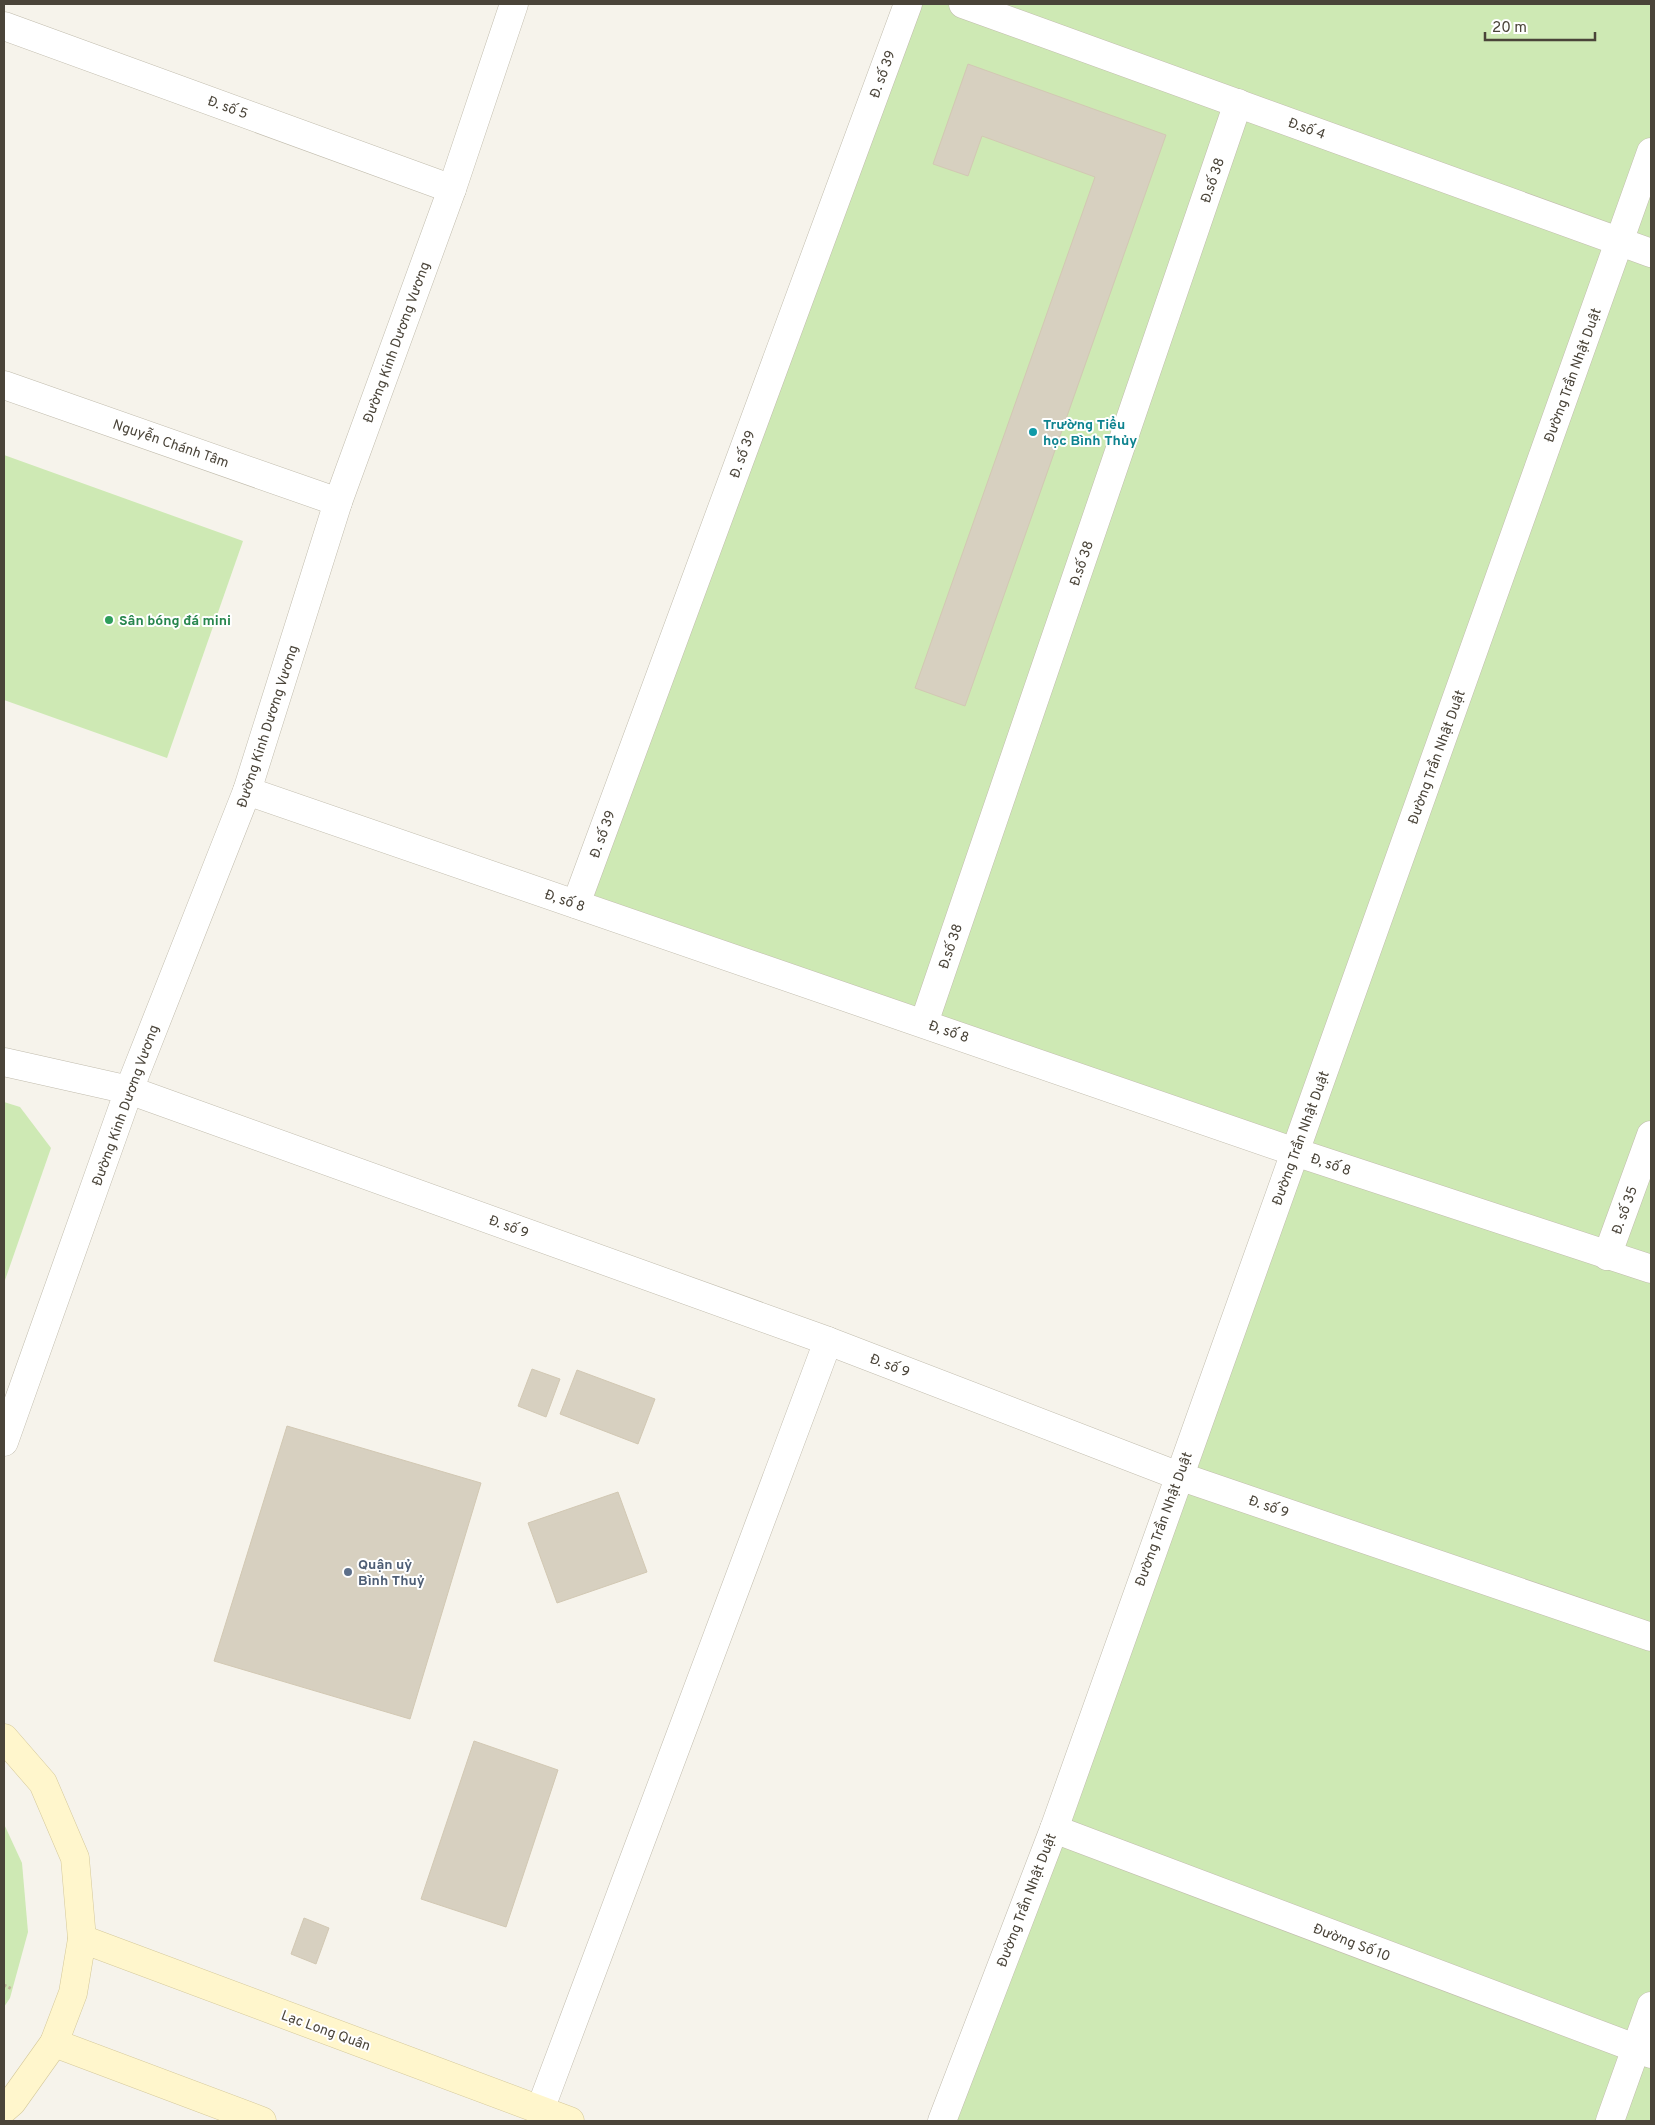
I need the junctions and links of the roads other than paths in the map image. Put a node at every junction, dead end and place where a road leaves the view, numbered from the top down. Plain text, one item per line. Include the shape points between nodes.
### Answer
1 (514, 4) edge
2 (908, 4) edge
3 (963, 4) edge
4 (4, 26) edge
5 (1238, 103) junction
6 (1651, 152) edge
7 (452, 189) junction
8 (1619, 242) junction
9 (1651, 253) edge
10 (4, 385) edge
11 (338, 502) junction
12 (247, 791) junction
13 (576, 904) junction
14 (924, 1023) junction
15 (4, 1062) edge
16 (129, 1090) junction
17 (1651, 1135) edge
18 (1295, 1152) junction
19 (1607, 1256) junction
20 (1651, 1269) edge
21 (828, 1341) junction
22 (4, 1442) edge
23 (1179, 1476) junction
24 (1651, 1636) edge
25 (4, 1738) edge
26 (1054, 1829) junction
27 (82, 1939) junction
28 (1651, 2006) edge
29 (54, 2043) junction
30 (1643, 2051) edge
31 (4, 2109) edge
32 (539, 2116) edge
33 (262, 2121) edge
34 (570, 2121) edge
35 (942, 2121) edge
36 (1610, 2121) edge

1 - 7 street, Đường Kinh Dương Vương
2 - 13 street, Đ. số 39
3 - 5 street, Đ.số 4
4 - 7 street, Đ. số 5
5 - 8 street, Đ.số 4
5 - 14 street, Đ.số 38
6 - 8 street, Đường Trần Nhật Duật
7 - 11 street, Đường Kinh Dương Vương
8 - 9 street, Đ.số 4
8 - 18 street, Đường Trần Nhật Duật
10 - 11 street, Nguyễn Chánh Tâm
11 - 12 street, Đường Kinh Dương Vương
12 - 13 street, Đ, số 8
12 - 16 street, Đường Kinh Dương Vương
13 - 14 street, Đ, số 8
14 - 18 street, Đ, số 8
15 - 16 street, Đ. số 9
16 - 21 street, Đ. số 9
16 - 22 street, Đường Kinh Dương Vương
17 - 19 street, Đ. số 35
18 - 19 street, Đ, số 8
18 - 23 street, Đường Trần Nhật Duật
19 - 20 street, Đ, số 8
21 - 23 street, Đ. số 9
21 - 32 street
23 - 24 street, Đ. số 9
23 - 26 street, Đường Trần Nhật Duật
25 - 27 main road via 42,1783 75,1858
26 - 30 street, Đường Số 10
26 - 35 street, Đường Trần Nhật Duật
27 - 29 main road via 73,1993
27 - 32 main road, Lạc Long Quân
28 - 30 street
29 - 31 main road
29 - 33 main road
30 - 36 street
32 - 34 main road, Lạc Long Quân

